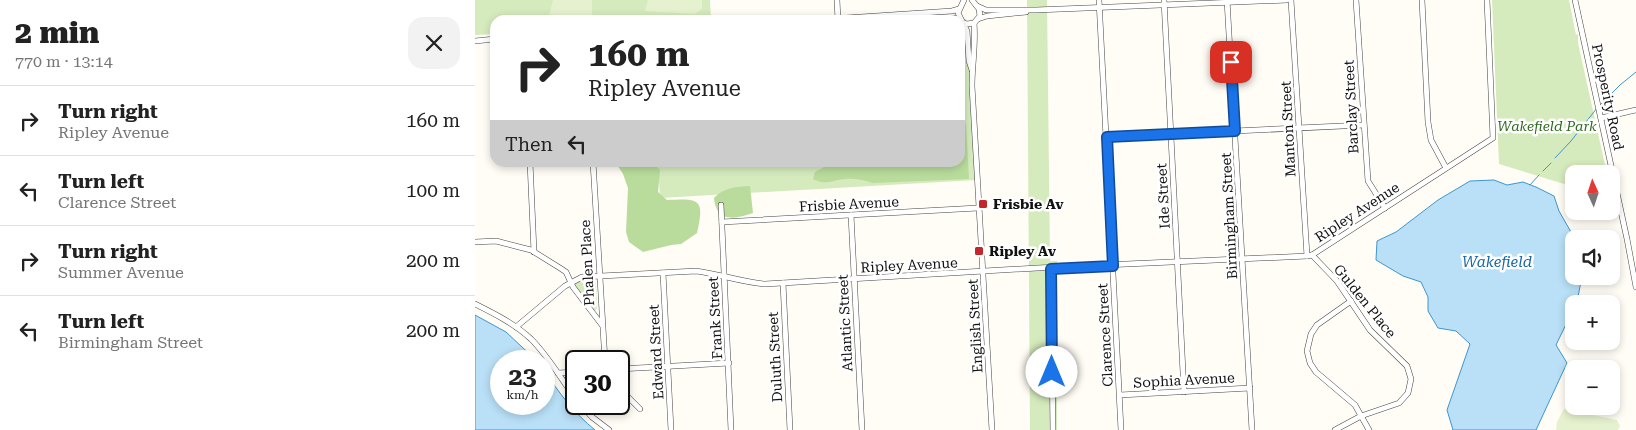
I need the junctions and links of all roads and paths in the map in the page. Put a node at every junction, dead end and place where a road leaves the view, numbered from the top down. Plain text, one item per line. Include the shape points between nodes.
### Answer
1 (837, 0) edge
2 (1099, 0) edge
3 (1287, 0) edge
4 (1291, 0) edge
5 (1356, 0) edge
6 (1422, 0) edge
7 (1487, 0) edge
8 (1575, 0) edge
9 (1227, 1) edge
10 (975, 3) edge
11 (1164, 3) edge
12 (962, 4) edge
13 (1100, 8) junction
14 (1036, 10) junction
15 (838, 15) edge
16 (885, 15) edge
17 (965, 21) edge
18 (976, 21) junction
19 (965, 27) edge
20 (490, 40) edge
21 (475, 41) edge
22 (972, 70) junction
23 (1636, 110) edge
24 (1601, 118) junction
25 (1364, 125) junction
26 (1299, 128) junction
27 (1235, 131) junction
28 (1171, 134) junction
29 (1107, 137) junction
30 (530, 167) edge
31 (593, 167) edge
32 (1446, 168) junction
33 (721, 204) dead end
34 (978, 208) junction
35 (1385, 208) junction
36 (851, 215) junction
37 (721, 222) junction
38 (475, 242) edge
39 (534, 252) junction
40 (1309, 256) junction
41 (1243, 260) junction
42 (1178, 263) junction
43 (1113, 266) junction
44 (1051, 269) junction
45 (983, 272) junction
46 (663, 273) junction
47 (599, 275) junction
48 (725, 276) junction
49 (854, 279) junction
50 (571, 283) junction
51 (783, 283) junction
52 (1636, 287) edge
53 (1351, 301) junction
54 (475, 304) edge
55 (602, 326) junction
56 (516, 327) junction
57 (604, 350) edge
58 (729, 363) junction
59 (667, 367) junction
60 (630, 369) edge
61 (558, 373) junction
62 (565, 373) edge
63 (565, 383) edge
64 (1250, 388) junction
65 (1184, 392) junction
66 (1119, 395) junction
67 (630, 399) edge
68 (640, 409) dead end
69 (590, 415) edge
70 (1361, 416) junction
71 (609, 430) edge
72 (671, 430) edge
73 (731, 430) edge
74 (790, 430) edge
75 (862, 430) edge
76 (991, 430) edge
77 (1053, 430) edge
78 (1121, 430) edge
79 (1252, 430) edge
80 (1335, 430) edge
81 (1369, 430) edge

1 - 15 street
2 - 13 street, Clarence Street
3 - 9 street
4 - 26 street, Manton Street
5 - 25 street, Barclay Street
6 - 32 street via 1428,122 1431,140
7 - 32 street, Ripley Avenue via 1494,135
8 - 24 street, Prosperity Road
9 - 11 street
9 - 27 street, Birmingham Street
10 - 12 street
10 - 14 street via 986,10
10 - 18 street via 980,12
11 - 13 street
11 - 28 street, Ide Street
12 - 16 street via 952,11
13 - 14 street
13 - 29 street, Clarence Street
14 - 18 street via 987,16
17 - 18 street
18 - 22 street, English Street
19 - 22 street, English Street
20 - 21 street
22 - 34 street, English Street
23 - 24 street
24 - 52 street, Prosperity Road
25 - 26 street
25 - 35 street, Barclay Street via 1368,181
26 - 27 street
26 - 40 street, Manton Street
27 - 28 street
27 - 41 street, Birmingham Street
28 - 29 street
28 - 42 street, Ide Street
29 - 43 street, Clarence Street
30 - 39 street
31 - 47 street, Phalen Place
32 - 35 street, Ripley Avenue
33 - 37 street, Frank Street
34 - 36 street, Frisbie Avenue
34 - 45 street, English Street
35 - 40 street, Ripley Avenue
36 - 37 street, Frisbie Avenue
36 - 49 street, Atlantic Street
37 - 48 street, Frank Street
38 - 39 street via 496,241
39 - 50 street via 566,272
40 - 41 street, Ripley Avenue
40 - 53 street, Gulden Place via 1337,281
41 - 42 street, Ripley Avenue
41 - 64 street, Birmingham Street
42 - 43 street, Ripley Avenue
42 - 65 street, Ide Street
43 - 44 street, Ripley Avenue
43 - 66 street, Clarence Street
44 - 45 street, Ripley Avenue
44 - 77 street
45 - 49 street, Ripley Avenue
45 - 76 street, English Street
46 - 47 street, Ripley Avenue
46 - 48 street, Ripley Avenue via 696,271
46 - 59 street, Edward Street
47 - 50 street, Ripley Avenue via 582,277
47 - 55 street, Phalen Place
48 - 51 street, Ripley Avenue via 744,282
48 - 58 street, Frank Street
49 - 51 street, Ripley Avenue
49 - 75 street, Atlantic Street
50 - 55 street
50 - 56 street, Ripley Avenue
51 - 74 street, Duluth Street
53 - 70 street via 1317,325 1308,340 1307,351 1316,372 1355,405
53 - 70 street, Gulden Place via 1370,330 1407,366 1411,379 1403,400
54 - 56 street
55 - 57 street, Phalen Place
56 - 61 street via 544,353
58 - 59 street
58 - 73 street, Frank Street
59 - 60 street
59 - 72 street, Edward Street
61 - 62 street
61 - 63 street
64 - 65 street, Sophia Avenue
64 - 79 street, Birmingham Street
65 - 66 street, Sophia Avenue
66 - 78 street, Clarence Street
67 - 68 street
69 - 71 street
70 - 80 street, Gulden Place
70 - 81 street

